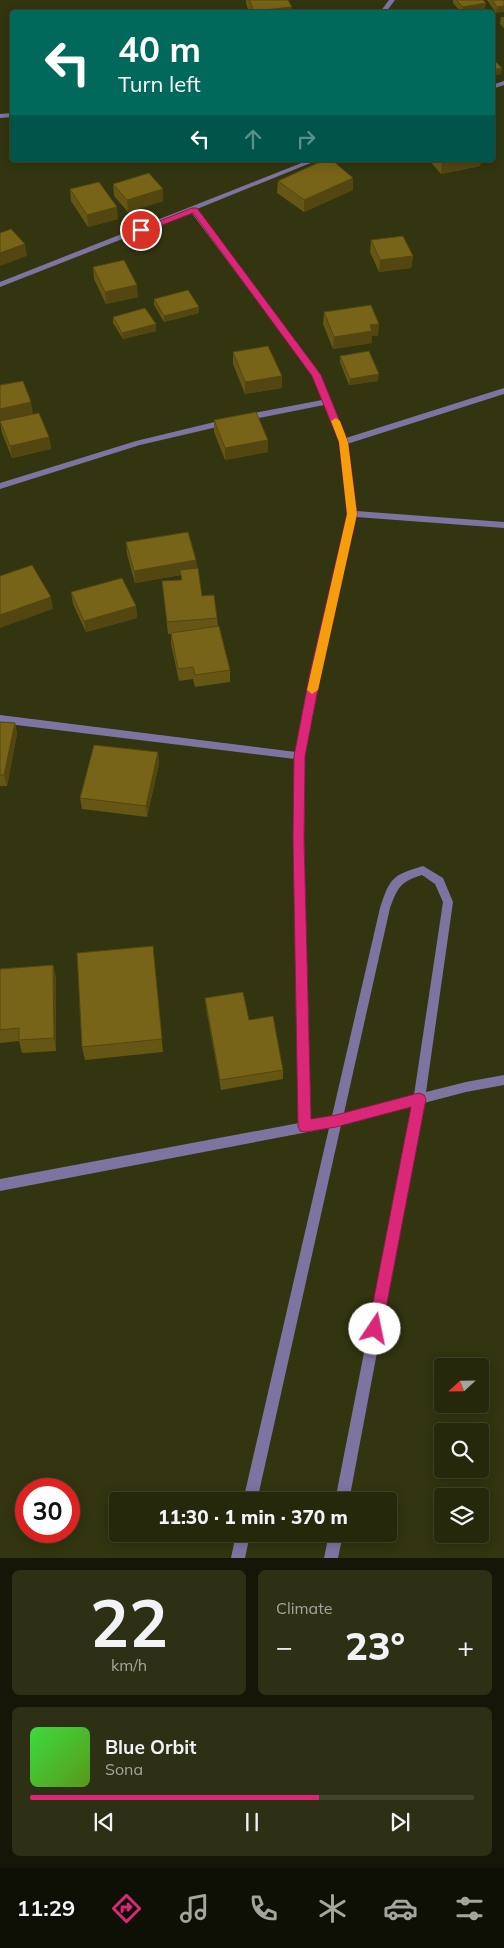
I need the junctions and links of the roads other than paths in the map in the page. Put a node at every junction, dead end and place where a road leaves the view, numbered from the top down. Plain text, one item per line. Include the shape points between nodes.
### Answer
1 (310, 162) edge
2 (194, 210) junction
3 (0, 286) edge
4 (504, 391) edge
5 (328, 402) junction
6 (343, 442) junction
7 (0, 486) edge
8 (352, 514) junction
9 (504, 525) edge
10 (0, 719) edge
11 (300, 756) junction
12 (504, 1080) edge
13 (419, 1099) junction
14 (336, 1121) junction
15 (305, 1126) junction
16 (0, 1185) edge
17 (252, 1492) edge
18 (344, 1492) edge
19 (241, 1542) edge
20 (334, 1542) edge
21 (238, 1558) edge
22 (331, 1558) edge

1 - 2 street
2 - 3 street
2 - 5 street via 316,375
4 - 6 street
5 - 6 street
5 - 7 street via 139,443
6 - 8 street
8 - 9 street
8 - 11 street via 315,673
10 - 11 street
11 - 15 street
12 - 13 street
13 - 14 street
13 - 14 street via 448,902 439,880 423,870 394,882 385,908
13 - 18 street
14 - 15 street
14 - 17 street
15 - 16 street
19 - 21 street
20 - 22 street

